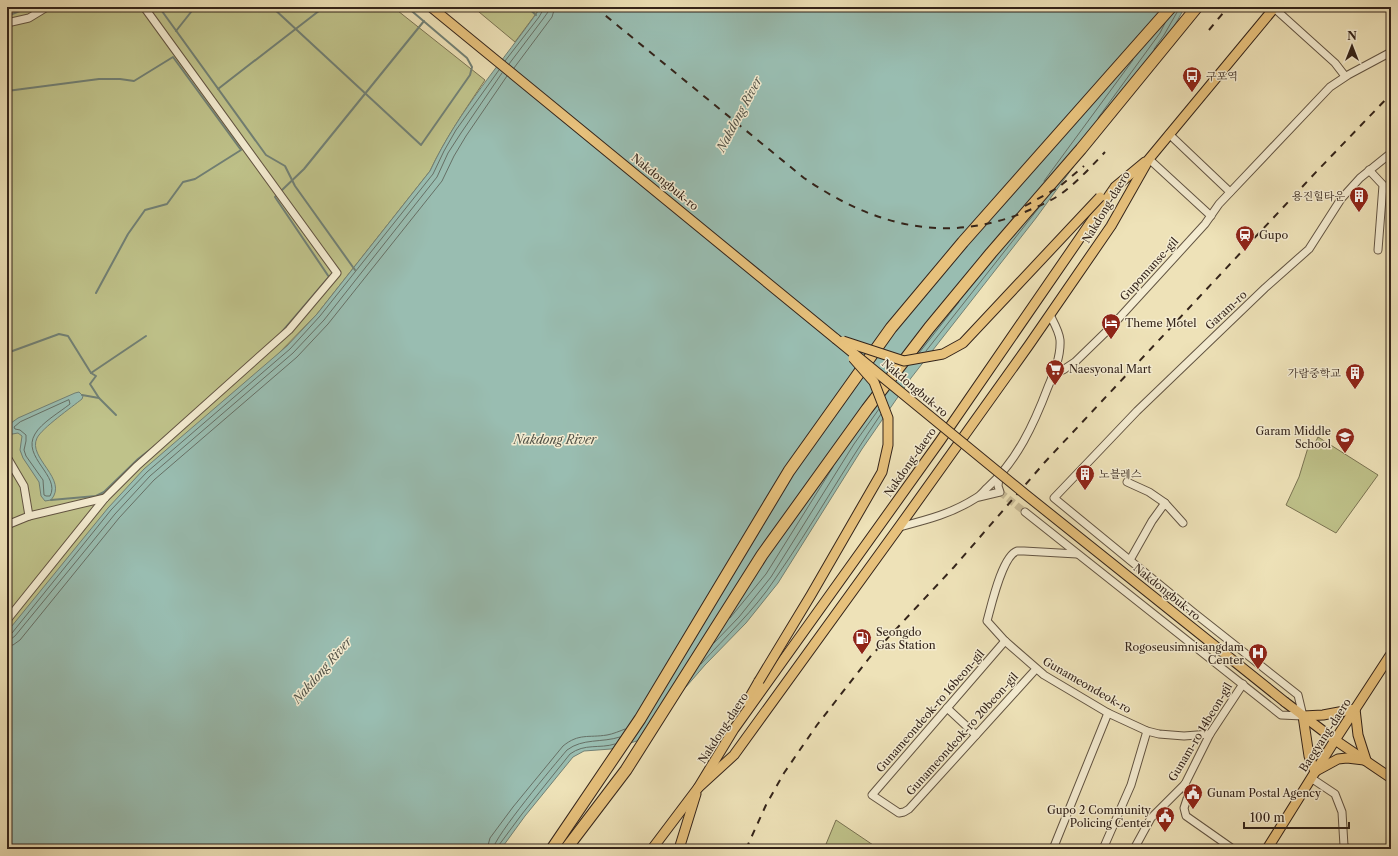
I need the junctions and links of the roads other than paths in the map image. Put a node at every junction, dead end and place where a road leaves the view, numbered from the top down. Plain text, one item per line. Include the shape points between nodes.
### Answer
1 (47, 7) edge
2 (144, 7) edge
3 (432, 7) edge
4 (1171, 7) edge
5 (1197, 7) edge
6 (1275, 7) edge
7 (7, 23) edge
8 (1391, 52) edge
9 (1345, 76) junction
10 (1169, 134) junction
11 (1391, 153) edge
12 (1149, 159) junction
13 (1370, 170) junction
14 (1230, 192) junction
15 (1211, 216) junction
16 (1378, 250) dead end
17 (1050, 315) junction
18 (836, 339) junction
19 (1054, 373) junction
20 (7, 457) edge
21 (999, 477) junction
22 (1127, 482) dead end
23 (105, 498) junction
24 (976, 498) junction
25 (1165, 503) junction
26 (1025, 512) tunnel mouth
27 (29, 516) junction
28 (1184, 523) dead end
29 (7, 525) edge
30 (899, 527) junction
31 (1077, 554) junction
32 (1130, 560) junction
33 (7, 620) edge
34 (1005, 641) junction
35 (1391, 654) edge
36 (1036, 669) junction
37 (1243, 684) junction
38 (947, 708) junction
39 (1355, 709) junction
40 (1108, 713) junction
41 (1303, 716) junction
42 (1147, 731) junction
43 (1210, 734) junction
44 (976, 735) junction
45 (1335, 740) junction
46 (1366, 760) junction
47 (1313, 775) junction
48 (1391, 778) edge
49 (1185, 784) junction
50 (698, 788) junction
51 (904, 812) joint
52 (552, 849) edge
53 (566, 849) edge
54 (652, 849) edge
55 (679, 849) edge
56 (1053, 849) edge
57 (1103, 849) edge
58 (1134, 849) edge
59 (1233, 849) edge
60 (1267, 849) edge
61 (1349, 849) edge

1 - 7 street via 29,18
2 - 23 street via 337,273 289,330 137,466
3 - 18 main road, Nakdongbuk-ro
4 - 52 highway, bridge via 963,242 891,328 789,471 644,713
5 - 53 highway, bridge via 929,328 867,409 762,555 626,770
6 - 9 street via 1335,63
6 - 10 main road, Nakdong-daero
8 - 9 street, Gupomanse-gil
9 - 14 street, Gupomanse-gil via 1323,93
10 - 12 main road, Nakdong-daero
10 - 14 street
11 - 13 street, Garam-ro
12 - 15 street
12 - 17 main road, Nakdong-daero via 1110,226
12 - 18 main road, bridge via 1100,198 964,343 943,354 904,361
12 - 50 main road, Nakdong-daero via 1115,187 940,441 734,729
13 - 16 street via 1382,185
13 - 32 street, Garam-ro via 1341,199 1309,249 1137,411 1054,498
14 - 15 street, Gupomanse-gil
15 - 19 street, Gupomanse-gil via 1110,328 1075,362
17 - 19 street via 1060,340
17 - 30 main road, Nakdong-daero
18 - 41 main road, Nakdongbuk-ro, bridge
18 - 50 main road, bridge via 874,382 888,418 888,445 882,472
19 - 21 street via 1033,424 1018,452
20 - 27 street via 24,486
21 - 24 street
21 - 24 street via 1000,492
22 - 25 street
23 - 27 street
23 - 33 street
24 - 30 street via 936,518
25 - 28 street
25 - 32 street
26 - 31 street
27 - 29 street
30 - 50 main road, Nakdong-daero via 734,755
31 - 34 street, Gunameondeok-ro via 1018,551 1013,554 1004,568 987,621
31 - 37 street
32 - 41 street via 1298,695
34 - 36 street, Gunameondeok-ro
34 - 38 street, Gunameondeok-ro 16beon-gil
35 - 39 main road, Baegyang-daero
36 - 40 street, Gunameondeok-ro
36 - 44 street, Gunameondeok-ro 20beon-gil
37 - 41 street via 1281,715
37 - 43 street, Gunam-ro 14beon-gil
38 - 44 street
38 - 51 street, Gunameondeok-ro 16beon-gil via 872,795 899,813
39 - 41 main road
39 - 45 main road, Baegyang-daero
39 - 46 main road via 1358,735
40 - 42 street, Gunameondeok-ro
40 - 56 street
41 - 45 main road, Nakdongbuk-ro
41 - 47 main road
42 - 43 street, Gunameondeok-ro via 1170,736
42 - 57 street via 1131,785
43 - 49 street, Gunam-ro 14beon-gil
44 - 51 street, Gunameondeok-ro 20beon-gil
45 - 46 main road, Nakdongbuk-ro
45 - 47 main road, Baegyang-daero
46 - 47 main road via 1338,759
46 - 48 main road, Nakdongbuk-ro
47 - 60 main road, Baegyang-daero
47 - 61 street via 1336,794 1342,812 1344,846
49 - 58 street, Gunam-ro 14beon-gil via 1151,818
49 - 59 street via 1188,796 1184,808 1186,816
50 - 54 main road, Nakdong-daero
50 - 55 main road

